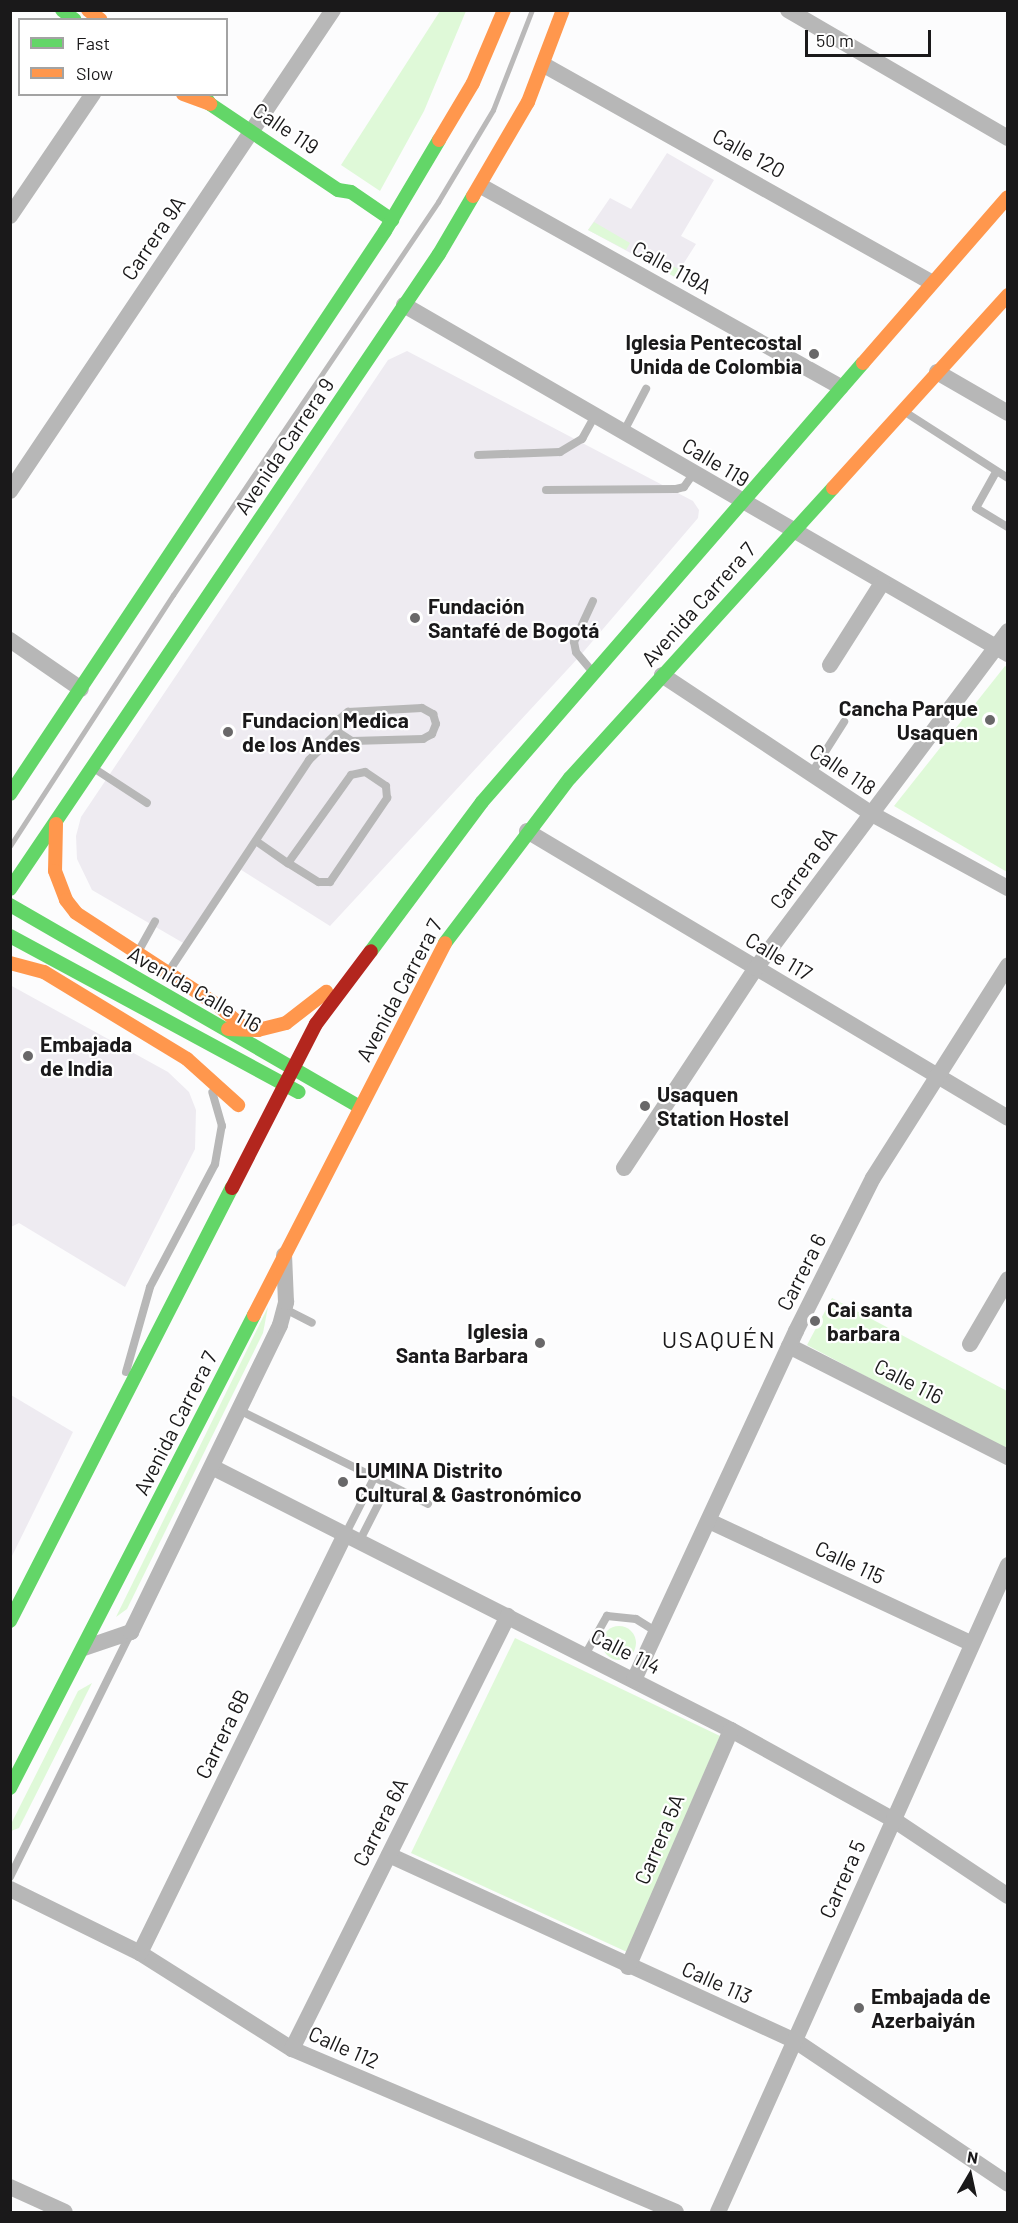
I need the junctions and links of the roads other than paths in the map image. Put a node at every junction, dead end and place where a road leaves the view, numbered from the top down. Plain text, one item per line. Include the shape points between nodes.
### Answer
1 (333, 10) edge
2 (504, 10) edge
3 (563, 10) edge
4 (788, 10) edge
5 (544, 65) junction
6 (92, 96) edge
7 (207, 99) edge
8 (252, 132) junction
9 (1008, 138) edge
10 (481, 186) junction
11 (1008, 197) edge
12 (10, 216) edge
13 (388, 226) junction
14 (931, 282) junction
15 (1008, 295) edge
16 (404, 305) junction
17 (937, 372) junction
18 (841, 387) junction
19 (646, 389) dead end
20 (902, 410) junction
21 (1008, 413) edge
22 (594, 417) junction
23 (622, 433) junction
24 (478, 455) dead end
25 (996, 472) junction
26 (693, 474) junction
27 (1008, 478) edge
28 (546, 490) dead end
29 (10, 491) edge
30 (742, 503) junction
31 (1008, 527) edge
32 (794, 533) junction
33 (882, 583) junction
34 (593, 601) dead end
35 (1008, 631) edge
36 (10, 640) edge
37 (1001, 651) edge
38 (830, 665) dead end
39 (594, 672) junction
40 (662, 675) junction
41 (81, 689) junction
42 (844, 722) dead end
43 (338, 732) junction
44 (48, 742) junction
45 (92, 767) junction
46 (10, 768) edge
47 (811, 774) junction
48 (10, 794) edge
49 (147, 803) dead end
50 (872, 814) junction
51 (57, 820) junction
52 (527, 831) junction
53 (256, 841) junction
54 (288, 863) junction
55 (1008, 888) edge
56 (10, 889) edge
57 (10, 905) edge
58 (156, 921) dead end
59 (10, 936) edge
60 (368, 952) junction
61 (136, 955) junction
62 (10, 963) edge
63 (1008, 965) edge
64 (756, 968) junction
65 (168, 974) junction
66 (220, 1007) junction
67 (274, 1010) dead end
68 (246, 1012) dead end
69 (220, 1028) junction
70 (248, 1031) junction
71 (212, 1046) junction
72 (292, 1069) junction
73 (204, 1072) junction
74 (935, 1075) junction
75 (284, 1085) junction
76 (314, 1101) dead end
77 (360, 1107) junction
78 (337, 1114) dead end
79 (241, 1115) junction
80 (1008, 1118) edge
81 (352, 1122) junction
82 (249, 1156) junction
83 (624, 1168) dead end
84 (284, 1255) junction
85 (1008, 1279) edge
86 (285, 1309) junction
87 (312, 1323) dead end
88 (970, 1344) dead end
89 (789, 1346) junction
90 (239, 1410) junction
91 (118, 1412) junction
92 (1008, 1457) edge
93 (212, 1467) junction
94 (374, 1478) junction
95 (388, 1485) junction
96 (428, 1504) dead end
97 (709, 1521) junction
98 (352, 1539) junction
99 (1008, 1565) edge
100 (12, 1616) edge
101 (508, 1616) junction
102 (131, 1632) junction
103 (657, 1632) junction
104 (971, 1643) junction
105 (84, 1648) junction
106 (585, 1655) junction
107 (634, 1680) junction
108 (731, 1730) junction
109 (10, 1788) edge
110 (894, 1820) junction
111 (389, 1855) junction
112 (10, 1877) edge
113 (10, 1889) edge
114 (1008, 1896) edge
115 (140, 1953) junction
116 (628, 1967) junction
117 (794, 2040) junction
118 (292, 2049) junction
119 (1008, 2184) edge
120 (10, 2187) edge
121 (64, 2212) edge
122 (676, 2212) edge
123 (718, 2212) edge

1 - 8 street, Carrera 9A
2 - 13 main road, Avenida Carrera 9 via 473,83
3 - 5 main road, Avenida Carrera 9
4 - 9 street
5 - 10 main road, Avenida Carrera 9
5 - 14 street, Calle 120
6 - 12 street
7 - 8 main road, Calle 119
8 - 13 main road, Calle 119 via 338,190 351,192
8 - 29 street, Carrera 9A
10 - 16 main road, Avenida Carrera 9
10 - 18 street, Calle 119A
11 - 14 main road, Avenida Carrera 7
13 - 41 main road, Avenida Carrera 9
14 - 18 main road, Avenida Carrera 7
15 - 17 main road, Avenida Carrera 7
16 - 22 street, Calle 119
16 - 45 main road, Avenida Carrera 9
17 - 20 main road, Avenida Carrera 7
17 - 21 street
18 - 30 main road, Avenida Carrera 7
19 - 23 lane
20 - 25 lane
20 - 32 main road, Avenida Carrera 7
22 - 23 street, Calle 119
22 - 24 lane via 582,439 560,452
23 - 26 street, Calle 119
25 - 27 lane
25 - 31 lane via 976,508
26 - 28 lane via 684,487 676,489
26 - 30 street, Calle 119
30 - 32 street, Calle 119
30 - 39 main road, Avenida Carrera 7
32 - 33 street, Calle 119
32 - 40 main road, Avenida Carrera 7
33 - 37 street, Calle 119
33 - 38 street
34 - 39 lane via 574,647
35 - 37 street, Carrera 6A
36 - 41 street
37 - 50 street, Carrera 6A
39 - 60 main road, Avenida Carrera 7 via 468,820
40 - 47 street, Calle 118
40 - 52 main road, Avenida Carrera 7
41 - 44 main road, Avenida Carrera 9
42 - 47 lane
43 - 43 lane via 352,741 423,739 432,734 436,724 433,714 422,708 353,711 338,720
43 - 53 lane via 313,755
44 - 46 main road
44 - 48 main road, Avenida Carrera 9
45 - 49 lane
45 - 51 main road, Avenida Carrera 9
47 - 50 street, Calle 118
50 - 55 street, Calle 118
50 - 64 street, Carrera 6A
51 - 56 main road, Avenida Carrera 9
51 - 61 main road via 53,844 55,872 66,900 84,921
52 - 64 street, Calle 117
52 - 77 main road, Avenida Carrera 7 via 446,941
53 - 54 lane
53 - 65 lane
54 - 54 lane via 319,882 330,882 387,798 386,786 365,772 351,776
57 - 69 main road, Avenida Calle 116
58 - 61 lane
59 - 71 main road, Avenida Calle 116
60 - 67 main road via 316,993
60 - 70 main road via 300,1015 272,1028
60 - 72 main road, Avenida Carrera 7 via 316,1024
61 - 65 main road
62 - 73 main road via 44,972
63 - 74 street, Carrera 6
64 - 74 street, Calle 117
64 - 83 street, Carrera 6A
65 - 66 main road
66 - 68 main road
66 - 70 main road
69 - 70 main road
69 - 72 main road, Avenida Calle 116
70 - 72 main road
71 - 75 main road, Avenida Calle 116
71 - 79 main road
72 - 75 main road, Avenida Carrera 7
72 - 77 main road, Avenida Calle 116
73 - 79 main road
73 - 91 lane via 219,1110 220,1143 203,1187 150,1287 137,1322
74 - 80 street, Calle 117
74 - 89 street, Carrera 6 via 873,1178
75 - 76 main road, Avenida Calle 116
75 - 82 main road, Avenida Carrera 7
77 - 81 main road, Avenida Carrera 7
78 - 81 main road
79 - 82 main road
81 - 84 main road, Avenida Carrera 7
82 - 91 main road, Avenida Carrera 7
84 - 86 street
84 - 105 main road, Avenida Carrera 7
85 - 88 street
86 - 87 lane
86 - 90 street
89 - 92 street, Calle 116
89 - 97 street, Carrera 6
90 - 93 street
90 - 94 lane
91 - 100 main road, Avenida Carrera 7
93 - 98 street, Calle 114
93 - 102 street
94 - 95 lane
94 - 98 lane
95 - 96 lane
95 - 98 lane
97 - 103 street, Carrera 6
97 - 104 street, Calle 115
98 - 101 street, Calle 114
98 - 115 street, Carrera 6B
99 - 104 street, Carrera 5
101 - 106 street, Calle 114
101 - 111 street, Carrera 6A
102 - 105 street
102 - 112 lane
103 - 106 lane via 636,1618 607,1616
103 - 107 street, Carrera 6
104 - 110 street, Carrera 5
105 - 109 main road, Avenida Carrera 7
106 - 107 street, Calle 114
107 - 108 street, Calle 114
108 - 110 street, Calle 114
108 - 116 street, Carrera 5A
110 - 114 street, Calle 114
110 - 117 street, Carrera 5
111 - 116 street, Calle 113
111 - 118 street, Carrera 6A
113 - 115 street, Calle 112
115 - 118 street, Calle 112
116 - 117 street, Calle 113
117 - 119 street, Calle 113
117 - 123 street, Carrera 5
118 - 122 street, Calle 112
120 - 121 street

